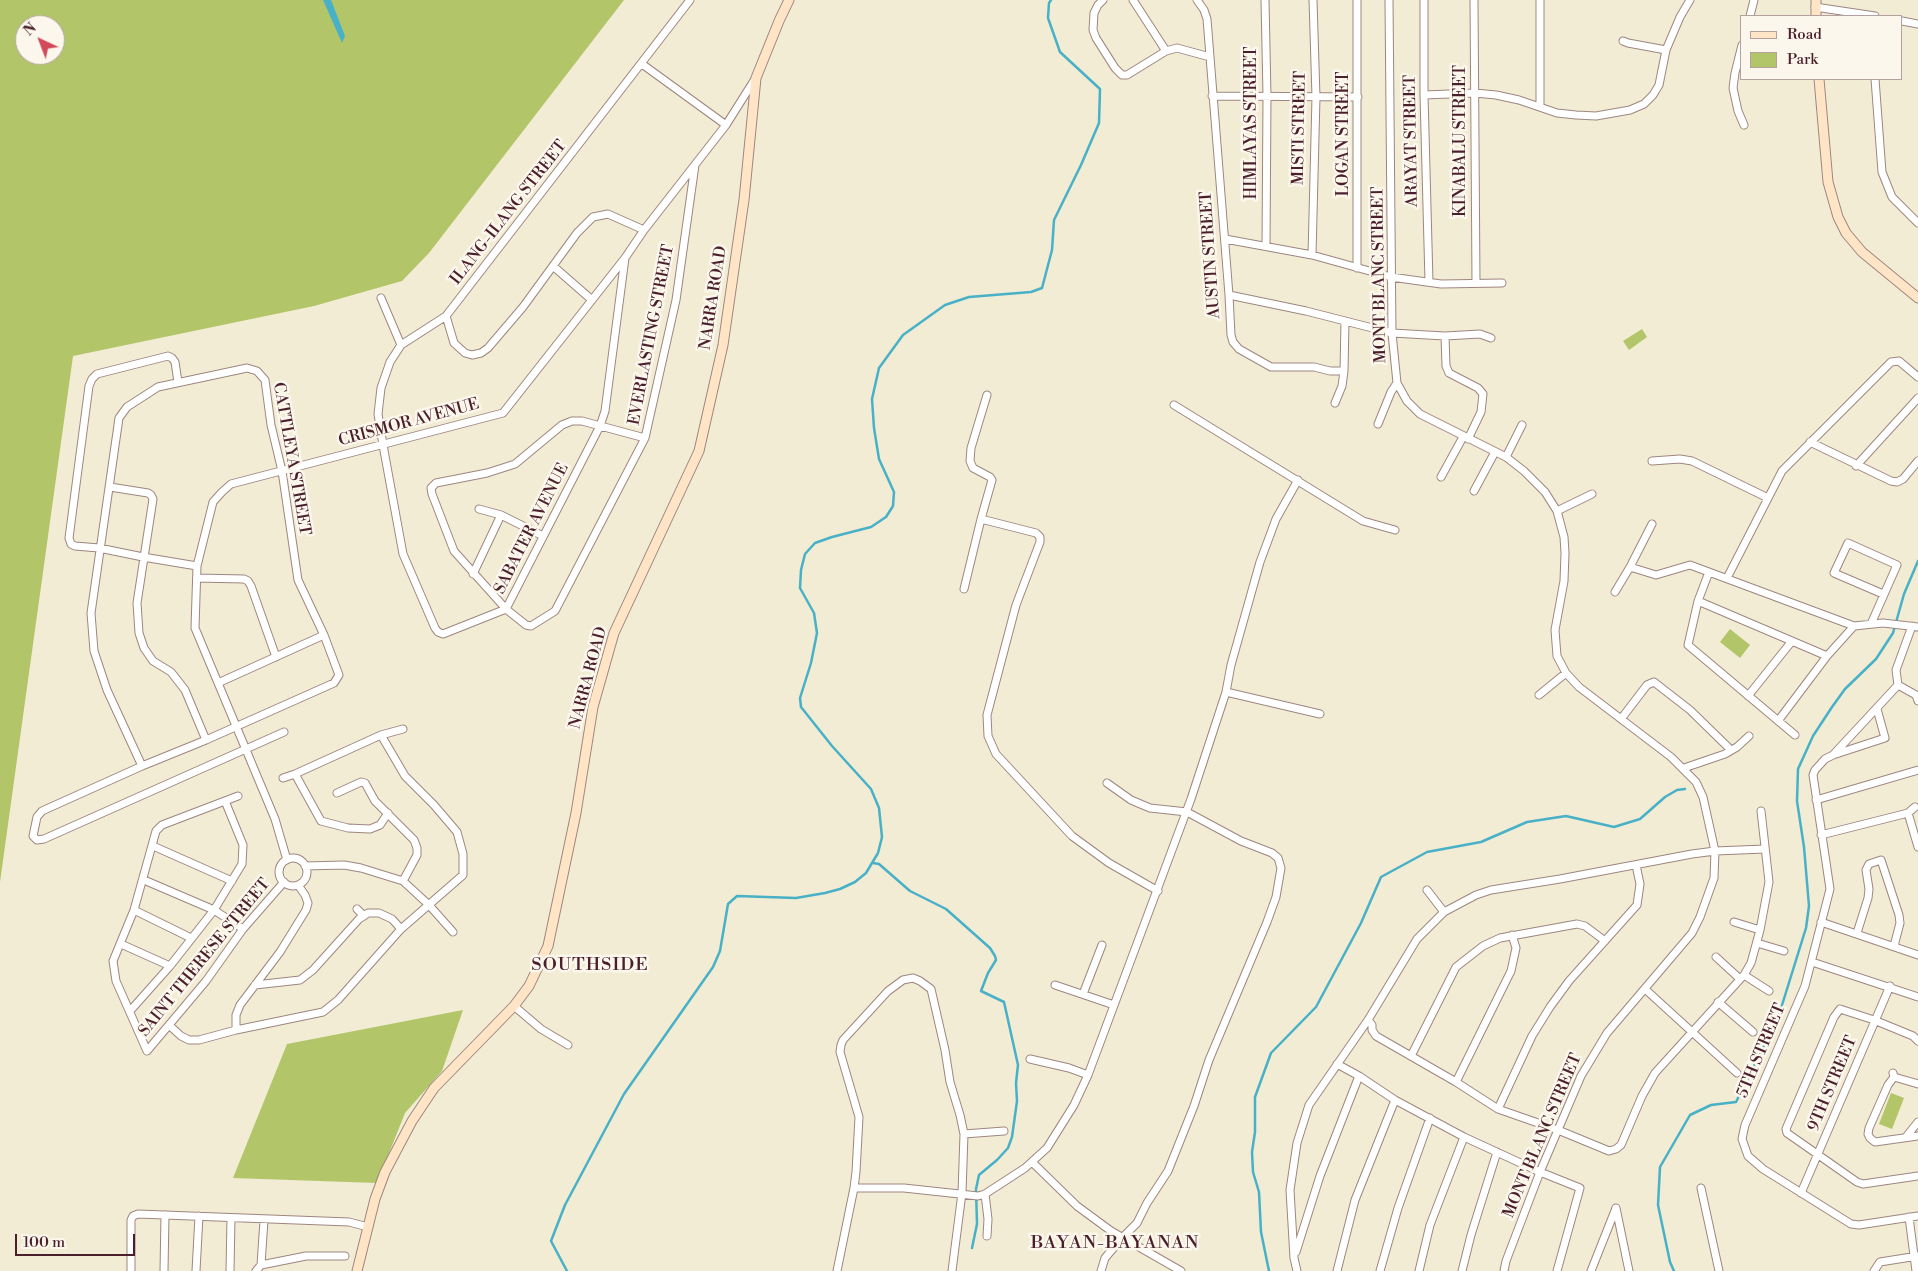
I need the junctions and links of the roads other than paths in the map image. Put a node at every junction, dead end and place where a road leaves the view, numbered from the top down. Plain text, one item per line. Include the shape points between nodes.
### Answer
1 (690, 0) edge
2 (790, 0) edge
3 (1103, 0) edge
4 (1133, 0) edge
5 (1197, 0) edge
6 (1265, 0) edge
7 (1313, 0) edge
8 (1357, 0) edge
9 (1390, 0) edge
10 (1424, 0) edge
11 (1474, 0) edge
12 (1540, 0) edge
13 (1690, 0) edge
14 (1754, 0) edge
15 (1816, 8) edge
16 (1750, 15) edge
17 (1866, 15) edge
18 (1903, 21) edge
19 (1918, 24) edge
20 (1623, 41) dead end
21 (1666, 50) junction
22 (1166, 52) junction
23 (1740, 53) edge
24 (1210, 57) junction
25 (642, 64) junction
26 (756, 78) junction
27 (1819, 80) edge
28 (1875, 80) edge
29 (1474, 93) junction
30 (1424, 95) junction
31 (1212, 96) junction
32 (1267, 96) junction
33 (1316, 97) junction
34 (1358, 97) junction
35 (1540, 107) junction
36 (726, 125) junction
37 (1744, 125) dead end
38 (695, 164) junction
39 (1918, 223) edge
40 (644, 230) junction
41 (1225, 239) junction
42 (1266, 246) junction
43 (1312, 256) junction
44 (625, 258) junction
45 (553, 266) junction
46 (1357, 268) junction
47 (1392, 277) junction
48 (1429, 282) junction
49 (1476, 282) junction
50 (1502, 282) dead end
51 (1229, 295) junction
52 (381, 298) dead end
53 (1918, 298) edge
54 (592, 300) junction
55 (446, 316) junction
56 (1345, 321) junction
57 (1392, 333) junction
58 (1445, 336) junction
59 (1491, 338) dead end
60 (401, 346) junction
61 (1344, 371) junction
62 (1918, 377) edge
63 (178, 382) junction
64 (1397, 383) junction
65 (987, 395) dead end
66 (1918, 398) edge
67 (1335, 403) dead end
68 (1174, 405) dead end
69 (1378, 424) dead end
70 (1522, 425) dead end
71 (600, 426) junction
72 (645, 438) junction
73 (1465, 438) junction
74 (1810, 442) junction
75 (383, 445) junction
76 (1495, 452) junction
77 (1506, 457) junction
78 (1652, 461) dead end
79 (1918, 461) edge
80 (1856, 466) junction
81 (282, 471) junction
82 (1441, 477) dead end
83 (1298, 480) junction
84 (110, 487) junction
85 (1474, 491) dead end
86 (1592, 494) dead end
87 (1768, 498) junction
88 (479, 509) dead end
89 (1557, 511) junction
90 (500, 515) junction
91 (981, 519) junction
92 (1652, 524) dead end
93 (1395, 530) dead end
94 (543, 536) junction
95 (99, 548) junction
96 (143, 557) junction
97 (197, 566) junction
98 (1630, 567) junction
99 (1709, 572) junction
100 (473, 574) junction
101 (197, 578) junction
102 (1728, 578) junction
103 (964, 589) dead end
104 (1615, 592) dead end
105 (1883, 594) junction
106 (1698, 601) junction
107 (506, 609) junction
108 (1871, 624) junction
109 (1854, 626) junction
110 (1915, 626) edge
111 (324, 636) junction
112 (1792, 641) junction
113 (1827, 656) junction
114 (276, 657) junction
115 (1566, 673) junction
116 (218, 683) junction
117 (1898, 685) junction
118 (1226, 692) junction
119 (1539, 695) dead end
120 (1748, 696) junction
121 (1918, 701) edge
122 (1877, 709) junction
123 (1320, 714) dead end
124 (1621, 719) junction
125 (1778, 721) junction
126 (237, 726) junction
127 (403, 729) dead end
128 (284, 732) dead end
129 (381, 735) junction
130 (1795, 735) dead end
131 (1749, 736) dead end
132 (206, 740) junction
133 (246, 749) junction
134 (1731, 750) junction
135 (1833, 756) junction
136 (142, 766) junction
137 (1684, 768) junction
138 (1918, 770) edge
139 (295, 774) junction
140 (283, 778) dead end
141 (1106, 783) dead end
142 (337, 793) dead end
143 (238, 796) dead end
144 (1816, 800) junction
145 (225, 801) junction
146 (1914, 808) dead end
147 (1761, 811) dead end
148 (1187, 812) junction
149 (388, 813) junction
150 (1908, 813) junction
151 (1822, 835) junction
152 (153, 846) junction
153 (1918, 847) edge
154 (1765, 849) junction
155 (1715, 851) junction
156 (287, 860) junction
157 (1636, 865) junction
158 (305, 866) junction
159 (144, 880) junction
160 (232, 881) junction
161 (403, 881) junction
162 (284, 882) junction
163 (298, 885) junction
164 (1427, 890) dead end
165 (1158, 891) junction
166 (430, 905) junction
167 (357, 909) dead end
168 (134, 910) junction
169 (214, 910) junction
170 (1444, 912) junction
171 (364, 916) junction
172 (1734, 922) dead end
173 (1821, 922) junction
174 (243, 929) junction
175 (401, 929) junction
176 (1760, 930) junction
177 (453, 932) dead end
178 (1857, 933) junction
179 (1512, 935) junction
180 (191, 938) junction
181 (1605, 940) junction
182 (1757, 943) junction
183 (121, 944) junction
184 (1102, 945) dead end
185 (1894, 946) junction
186 (1784, 951) dead end
187 (1918, 955) edge
188 (1716, 956) dead end
189 (1812, 962) junction
190 (170, 966) junction
191 (1742, 977) junction
192 (1055, 984) dead end
193 (255, 985) junction
194 (1890, 986) junction
195 (1645, 989) junction
196 (1769, 991) dead end
197 (1083, 994) junction
198 (1918, 997) edge
199 (1718, 1002) junction
200 (514, 1006) junction
201 (1114, 1006) junction
202 (130, 1010) junction
203 (1368, 1020) junction
204 (1874, 1020) junction
205 (170, 1024) junction
206 (236, 1030) junction
207 (1692, 1032) junction
208 (1753, 1032) dead end
209 (1918, 1041) edge
210 (568, 1045) dead end
211 (1411, 1056) junction
212 (1030, 1059) dead end
213 (1337, 1064) junction
214 (1737, 1073) dead end
215 (1088, 1075) junction
216 (1359, 1076) junction
217 (1456, 1082) junction
218 (1918, 1084) edge
219 (1395, 1100) junction
220 (1498, 1109) junction
221 (1430, 1118) junction
222 (1918, 1122) edge
223 (1558, 1130) junction
224 (1004, 1131) dead end
225 (964, 1134) junction
226 (1918, 1136) edge
227 (1464, 1137) junction
228 (1906, 1137) junction
229 (1497, 1152) junction
230 (1818, 1154) junction
231 (1032, 1162) junction
232 (1540, 1172) junction
233 (1918, 1176) edge
234 (854, 1188) junction
235 (1702, 1188) dead end
236 (962, 1193) junction
237 (1801, 1193) junction
238 (979, 1195) junction
239 (166, 1215) junction
240 (199, 1216) junction
241 (1918, 1216) edge
242 (1909, 1217) junction
243 (231, 1218) junction
244 (264, 1220) junction
245 (368, 1227) junction
246 (987, 1236) dead end
247 (1122, 1238) junction
248 (345, 1256) dead end
249 (1916, 1256) edge
250 (1294, 1258) junction
251 (261, 1265) junction
252 (131, 1271) edge
253 (164, 1271) edge
254 (196, 1271) edge
255 (230, 1271) edge
256 (256, 1271) edge
257 (358, 1271) edge
258 (837, 1271) edge
259 (952, 1271) edge
260 (1101, 1271) edge
261 (1181, 1271) edge
262 (1297, 1271) edge
263 (1337, 1271) edge
264 (1380, 1271) edge
265 (1419, 1271) edge
266 (1462, 1271) edge
267 (1504, 1271) edge
268 (1557, 1271) edge
269 (1591, 1271) edge
270 (1629, 1271) edge
271 (1719, 1271) edge
272 (1874, 1271) edge
273 (1916, 1271) edge

1 - 25 street, ILANG-ILANG STREET
2 - 26 street, NARRA ROAD via 778,21
3 - 22 street via 1094,13 1094,30 1118,72 1127,75
4 - 22 street
5 - 24 street, AUSTIN STREET via 1207,19
6 - 32 street, HIMLAYAS STREET
7 - 33 street, MISTI STREET
8 - 34 street, LOGAN STREET
9 - 47 street, MONT BLANC STREET
10 - 30 street, ARAYAT STREET
11 - 29 street, KINABALU STREET
12 - 35 street
13 - 21 street
14 - 16 street
15 - 17 street
18 - 19 street
20 - 21 street
21 - 35 street via 1659,85 1644,104 1596,116 1556,113
22 - 24 street via 1182,48
23 - 37 street via 1734,88
24 - 31 street, AUSTIN STREET
25 - 36 street
25 - 55 street, ILANG-ILANG STREET
26 - 36 street, CRISMOR AVENUE
26 - 200 street, NARRA ROAD via 744,200 723,344 699,451 614,633 593,707 576,813 548,946 529,986
27 - 53 street via 1828,182 1838,217 1862,252
28 - 39 street via 1882,172 1892,197
29 - 30 street
29 - 35 street via 1511,98
29 - 49 street, KINABALU STREET
30 - 48 street, ARAYAT STREET
31 - 32 street
31 - 41 street, AUSTIN STREET
32 - 33 street
32 - 42 street, HIMLAYAS STREET
33 - 34 street
33 - 43 street, MISTI STREET
34 - 46 street, LOGAN STREET
36 - 38 street, CRISMOR AVENUE
38 - 40 street, CRISMOR AVENUE
38 - 72 street, EVERLASTING STREET via 676,300
40 - 44 street, CRISMOR AVENUE
40 - 45 street via 608,214 593,217
41 - 42 street
41 - 51 street, AUSTIN STREET
42 - 43 street
43 - 46 street
44 - 54 street, CRISMOR AVENUE
44 - 71 street, SABATER AVENUE via 605,411
45 - 54 street
45 - 55 street via 523,307 481,353 465,354 454,343
46 - 47 street
47 - 48 street
47 - 57 street, MONT BLANC STREET
48 - 49 street
49 - 50 street
51 - 56 street
51 - 61 street, AUSTIN STREET via 1231,335 1239,349 1271,367
52 - 60 street
54 - 75 street, CRISMOR AVENUE via 503,413
55 - 60 street, ILANG-ILANG STREET
56 - 57 street
56 - 61 street
57 - 58 street
57 - 64 street, MONT BLANC STREET
58 - 59 street via 1480,334
58 - 73 street via 1449,373 1483,394 1481,412
60 - 75 street, ILANG-ILANG STREET via 390,362 380,388 378,414
61 - 67 street
62 - 74 street via 1896,360
63 - 81 street, CATTLEYA STREET via 247,368 257,371 265,380
63 - 84 street, CATTLEYA STREET via 158,386 127,406 119,418
63 - 95 street via 175,362 168,356 97,374 89,386 69,538 75,546
64 - 69 street
64 - 73 street, MONT BLANC STREET via 1407,401 1420,414
65 - 91 street via 970,461 973,468 992,480
66 - 80 street
68 - 83 street
70 - 77 street
71 - 72 street
71 - 94 street, SABATER AVENUE
71 - 100 street via 572,421 562,425 515,464 431,488 454,551
72 - 107 street, EVERLASTING STREET via 555,611 531,626
73 - 76 street, MONT BLANC STREET
73 - 82 street
74 - 80 street
74 - 87 street via 1779,475
75 - 81 street, CRISMOR AVENUE
75 - 107 street, SABATER AVENUE via 403,554 435,628 443,634
76 - 77 street, MONT BLANC STREET
76 - 85 street
77 - 89 street, MONT BLANC STREET via 1545,492
78 - 87 street via 1680,459 1692,462
79 - 80 street via 1897,482
81 - 97 street, CRISMOR AVENUE via 231,484 213,502
81 - 111 street, CATTLEYA STREET via 298,580
83 - 93 street via 1363,520
83 - 118 street via 1276,519 1260,562
84 - 95 street, CATTLEYA STREET
84 - 96 street via 152,495
86 - 89 street
87 - 102 street
88 - 90 street
89 - 115 street, MONT BLANC STREET via 1564,537 1566,565 1555,642 1557,656
90 - 94 street
90 - 100 street
91 - 103 street
91 - 165 street via 1036,533 1040,537 1016,605 987,716 988,736 996,754 1072,836 1109,863
92 - 98 street
94 - 107 street, SABATER AVENUE
95 - 96 street
95 - 136 street, CATTLEYA STREET via 91,613 94,650 107,690
96 - 97 street
96 - 132 street via 136,603 144,648 153,661 171,672 186,690
97 - 101 street, CRISMOR AVENUE
98 - 99 street via 1656,575 1690,565
98 - 104 street
99 - 102 street
99 - 106 street
100 - 107 street
101 - 114 street via 248,581
101 - 116 street, CRISMOR AVENUE via 195,628
102 - 109 street
105 - 105 street via 1834,573 1848,543 1897,565
105 - 108 street
106 - 112 street
106 - 120 street via 1688,645
108 - 109 street
108 - 110 street
109 - 113 street
110 - 117 street via 1896,670
111 - 114 street
111 - 126 street, CATTLEYA STREET via 339,675 334,684
112 - 113 street
112 - 120 street
113 - 125 street
114 - 116 street
115 - 119 street
115 - 124 street, MONT BLANC STREET
116 - 126 street, CRISMOR AVENUE
117 - 121 street via 1916,695
117 - 122 street
118 - 123 street
118 - 148 street
120 - 125 street
122 - 135 street
122 - 135 street via 1885,738
124 - 134 street via 1647,684 1654,682 1697,716
124 - 137 street, MONT BLANC STREET
125 - 130 street
126 - 132 street, CATTLEYA STREET
126 - 133 street, CRISMOR AVENUE
127 - 129 street
128 - 133 street
129 - 139 street
129 - 166 street via 405,776 457,832 463,854 463,875
131 - 134 street
132 - 136 street, CATTLEYA STREET
133 - 136 street via 44,839 37,840 34,836 37,817 42,811
133 - 156 street, CRISMOR AVENUE via 275,820
134 - 137 street
135 - 144 street, 5TH STREET via 1825,758 1813,775
137 - 155 street, MONT BLANC STREET via 1703,797
138 - 144 street
139 - 140 street
139 - 149 street via 321,821 348,828 370,829 380,825
141 - 148 street via 1150,808
142 - 149 street via 360,782 365,783 375,801
143 - 145 street
144 - 151 street, 5TH STREET
145 - 152 street via 162,825 156,831
145 - 160 street via 243,845 242,864
146 - 150 street
147 - 154 street
148 - 165 street
148 - 247 street via 1241,841 1272,853 1278,858 1281,868 1279,883 1267,922 1208,1060 1168,1171 1137,1223
149 - 161 street via 414,840 417,848 417,855
150 - 151 street
150 - 153 street
151 - 173 street, 5TH STREET via 1830,889
152 - 159 street
152 - 160 street
154 - 155 street
154 - 176 street via 1769,882
155 - 157 street
155 - 195 street, MONT BLANC STREET via 1714,878 1700,917 1682,945
156 - 158 street via 299,860
156 - 162 street via 279,870
157 - 170 street via 1491,890
157 - 181 street via 1640,884 1637,905
158 - 161 street via 344,865
158 - 163 street via 306,874
159 - 168 street
159 - 169 street
160 - 169 street
161 - 166 street
162 - 163 street via 290,886
162 - 174 street, SAINT THERESE STREET
163 - 193 street via 308,903 306,910
164 - 170 street
165 - 201 street
166 - 175 street
166 - 177 street
167 - 171 street
168 - 180 street
168 - 183 street
169 - 174 street
169 - 180 street
170 - 203 street via 1425,929 1410,950
171 - 175 street via 379,913 392,919
171 - 193 street via 300,980
172 - 176 street
173 - 178 street
173 - 189 street, 5TH STREET
174 - 205 street, SAINT THERESE STREET
175 - 206 street via 338,1000 323,1012
176 - 182 street
178 - 185 street
178 - 185 street via 1868,898 1866,870 1869,864 1881,860 1899,915
179 - 181 street via 1577,924
179 - 211 street via 1483,946 1456,967
179 - 217 street via 1516,948 1511,970
180 - 190 street
181 - 220 street via 1550,1007 1532,1036
182 - 186 street
182 - 191 street via 1751,963
183 - 190 street
183 - 202 street via 113,962 116,981
184 - 197 street
185 - 187 street
188 - 191 street
189 - 194 street
189 - 237 street, 5TH STREET via 1742,1139 1748,1156
190 - 202 street
191 - 196 street
191 - 199 street
192 - 197 street
193 - 206 street via 240,1005
194 - 198 street
194 - 204 street, 9TH STREET
195 - 207 street
195 - 223 street, MONT BLANC STREET via 1594,1052
197 - 201 street
199 - 207 street
199 - 208 street
200 - 210 street via 534,1024
200 - 245 street, NARRA ROAD via 434,1088 412,1121 385,1172
201 - 215 street
202 - 205 street, SAINT THERESE STREET via 147,1051
203 - 211 street via 1376,1036
203 - 213 street
204 - 209 street
204 - 230 street, 9TH STREET
204 - 230 street via 1839,1008 1786,1129 1790,1137
205 - 206 street via 189,1040
207 - 214 street
207 - 223 street via 1655,1073 1621,1145 1616,1149 1609,1151
211 - 217 street
212 - 215 street
213 - 216 street
213 - 250 street via 1309,1105 1297,1143 1290,1190
215 - 231 street via 1062,1126 1047,1148
216 - 219 street
216 - 250 street via 1320,1176
217 - 220 street
218 - 228 street via 1893,1075 1868,1134 1875,1142
219 - 221 street
219 - 263 street via 1354,1200
220 - 223 street
221 - 227 street
221 - 264 street
222 - 228 street
223 - 232 street, MONT BLANC STREET
224 - 225 street
225 - 234 street via 931,989 909,978 884,995 841,1045 840,1052 859,1116
225 - 236 street
226 - 228 street
227 - 229 street
227 - 265 street via 1430,1225
229 - 232 street
229 - 266 street
230 - 233 street via 1862,1184
230 - 237 street, 9TH STREET
231 - 238 street
231 - 247 street via 1077,1206
232 - 267 street, MONT BLANC STREET
232 - 268 street via 1580,1188
234 - 236 street
234 - 258 street
235 - 271 street
236 - 238 street
236 - 259 street
237 - 242 street, 5TH STREET via 1851,1224
238 - 246 street via 988,1219
239 - 240 street
239 - 252 street via 133,1216
239 - 253 street
240 - 243 street
240 - 254 street
241 - 242 street, 5TH STREET
242 - 249 street
243 - 244 street
243 - 255 street
244 - 245 street via 349,1222
244 - 251 street
245 - 257 street, NARRA ROAD
247 - 260 street via 1105,1258
247 - 261 street
248 - 251 street via 306,1256
249 - 272 street via 1880,1262
249 - 273 street
250 - 262 street
251 - 256 street
269 - 270 street via 1616,1208

